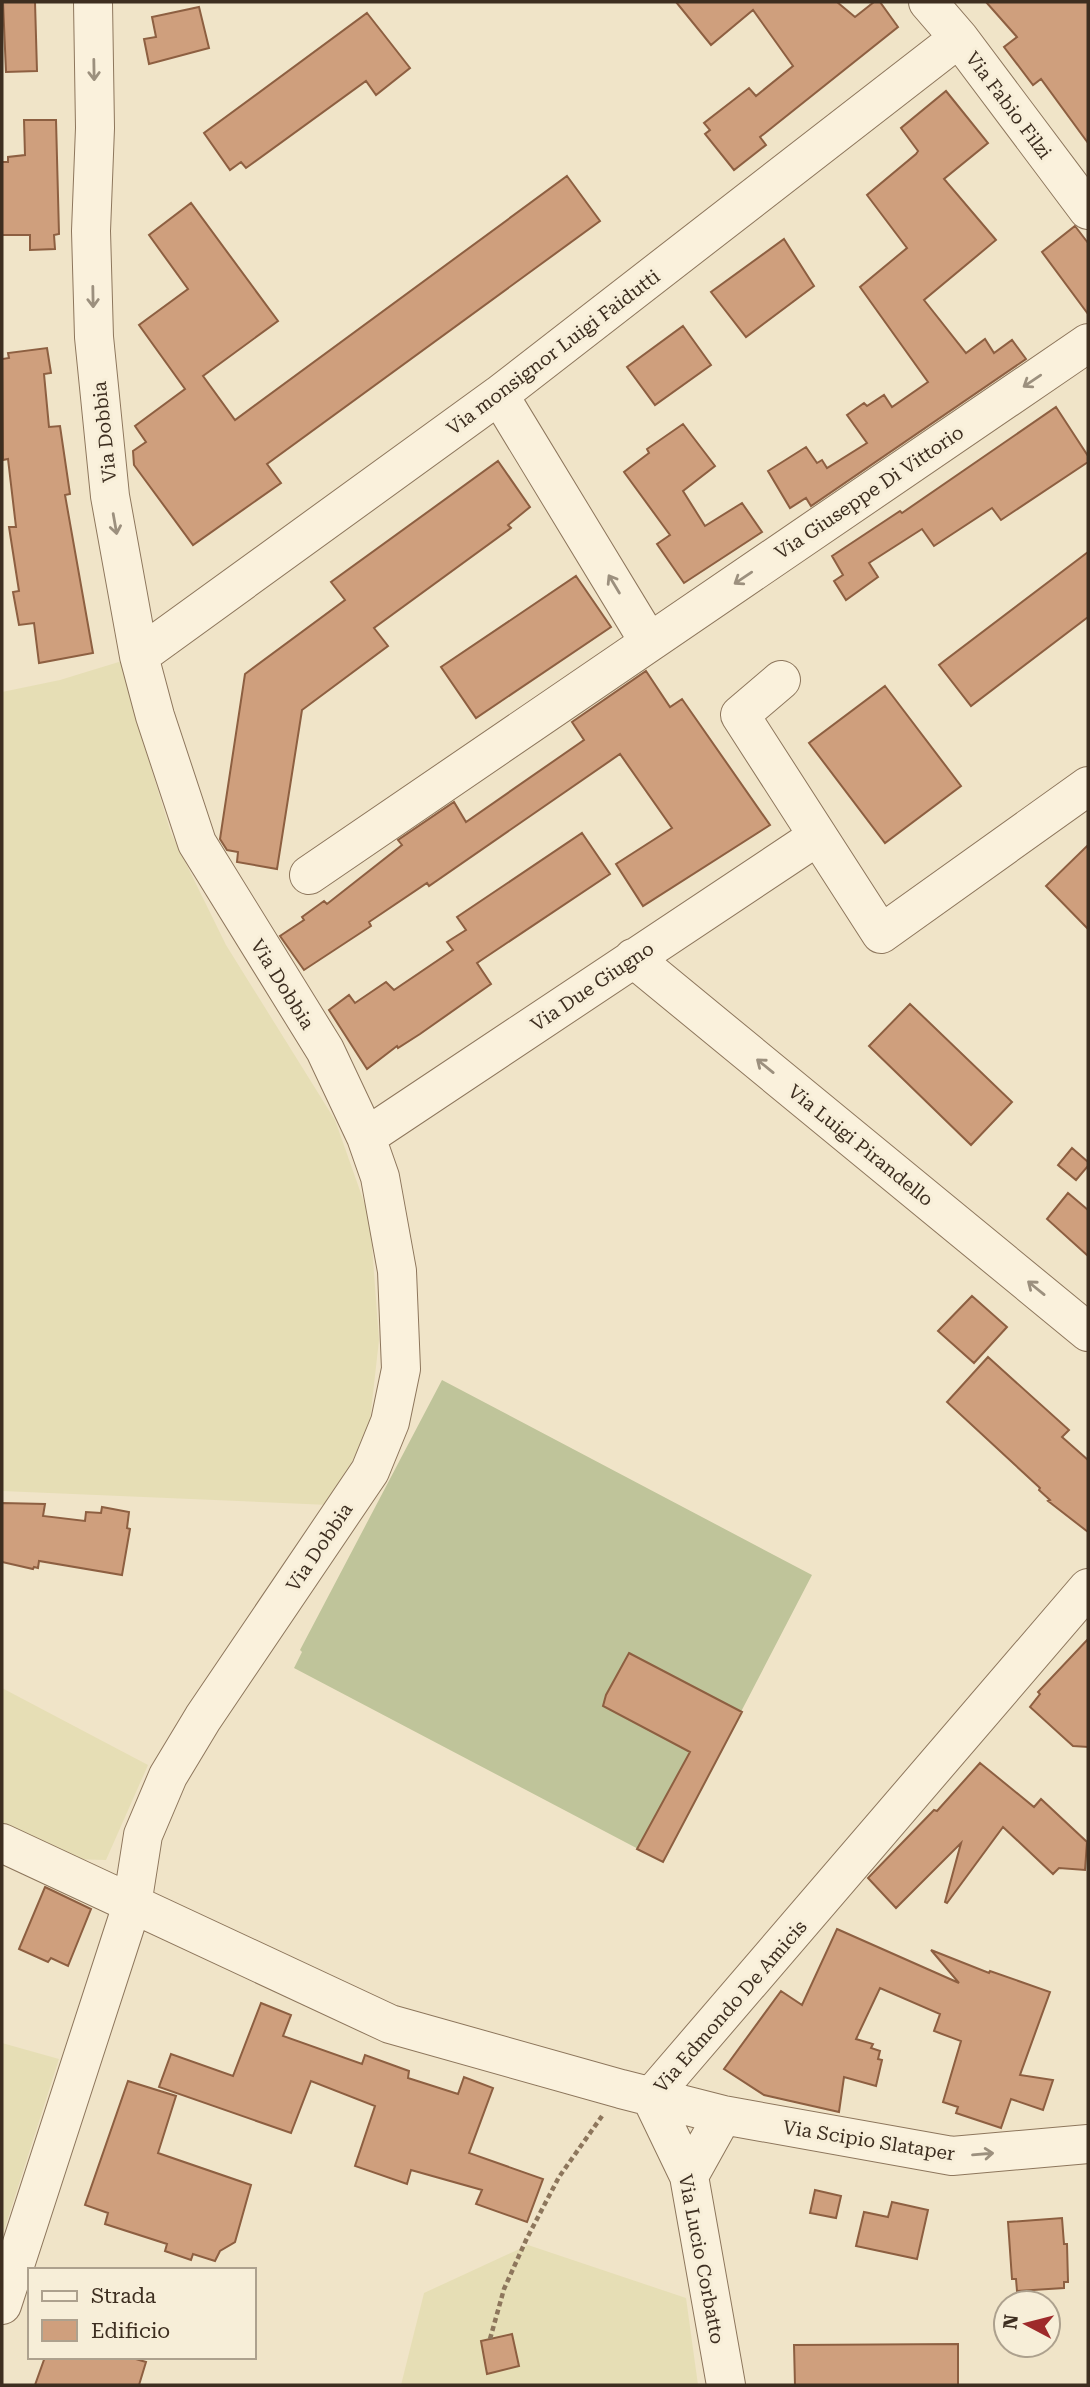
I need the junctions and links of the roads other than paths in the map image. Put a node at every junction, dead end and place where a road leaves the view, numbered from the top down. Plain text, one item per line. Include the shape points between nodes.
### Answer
1 (93, 2) edge
2 (928, 2) edge
3 (959, 38) junction
4 (1088, 209) edge
5 (1088, 342) edge
6 (499, 396) junction
7 (649, 642) junction
8 (139, 656) junction
9 (781, 680) dead end
10 (1088, 786) edge
11 (818, 836) junction
12 (309, 875) dead end
13 (634, 958) junction
14 (366, 1137) junction
15 (1088, 1332) edge
16 (1088, 1588) edge
17 (2, 1843) edge
18 (132, 1905) junction
19 (636, 2093) junction
20 (723, 2115) junction
21 (1088, 2144) edge
22 (690, 2176) junction
23 (2, 2305) edge
24 (726, 2385) edge

1 -> 8 street, Via Dobbia via 94,337 110,496
2 - 3 street, Via Fabio Filzi
3 - 4 street, Via Fabio Filzi
3 - 6 street, Via monsignor Luigi Faidutti
5 -> 7 street, Via Giuseppe Di Vittorio
7 -> 6 street
6 - 8 street, Via monsignor Luigi Faidutti
7 - 12 street, Via Giuseppe Di Vittorio
8 - 14 street, Via Dobbia via 197,843 325,1050
9 - 11 street via 740,715
10 - 11 street via 881,934
11 - 13 street, Via Due Giugno
13 - 14 street, Via Due Giugno
15 -> 13 street, Via Luigi Pirandello
14 - 18 street, Via Dobbia via 380,1177 397,1271 401,1369 390,1422 370,1471 168,1776 143,1835
16 - 19 street, Via Edmondo De Amicis
17 - 18 street
18 - 19 street via 390,2024
18 - 23 street, Via Dobbia
19 - 20 street, Via Scipio Slataper
19 - 22 street, Via Lucio Corbatto
20 -> 21 street, Via Scipio Slataper via 952,2156
20 - 22 street
22 - 24 street, Via Lucio Corbatto

